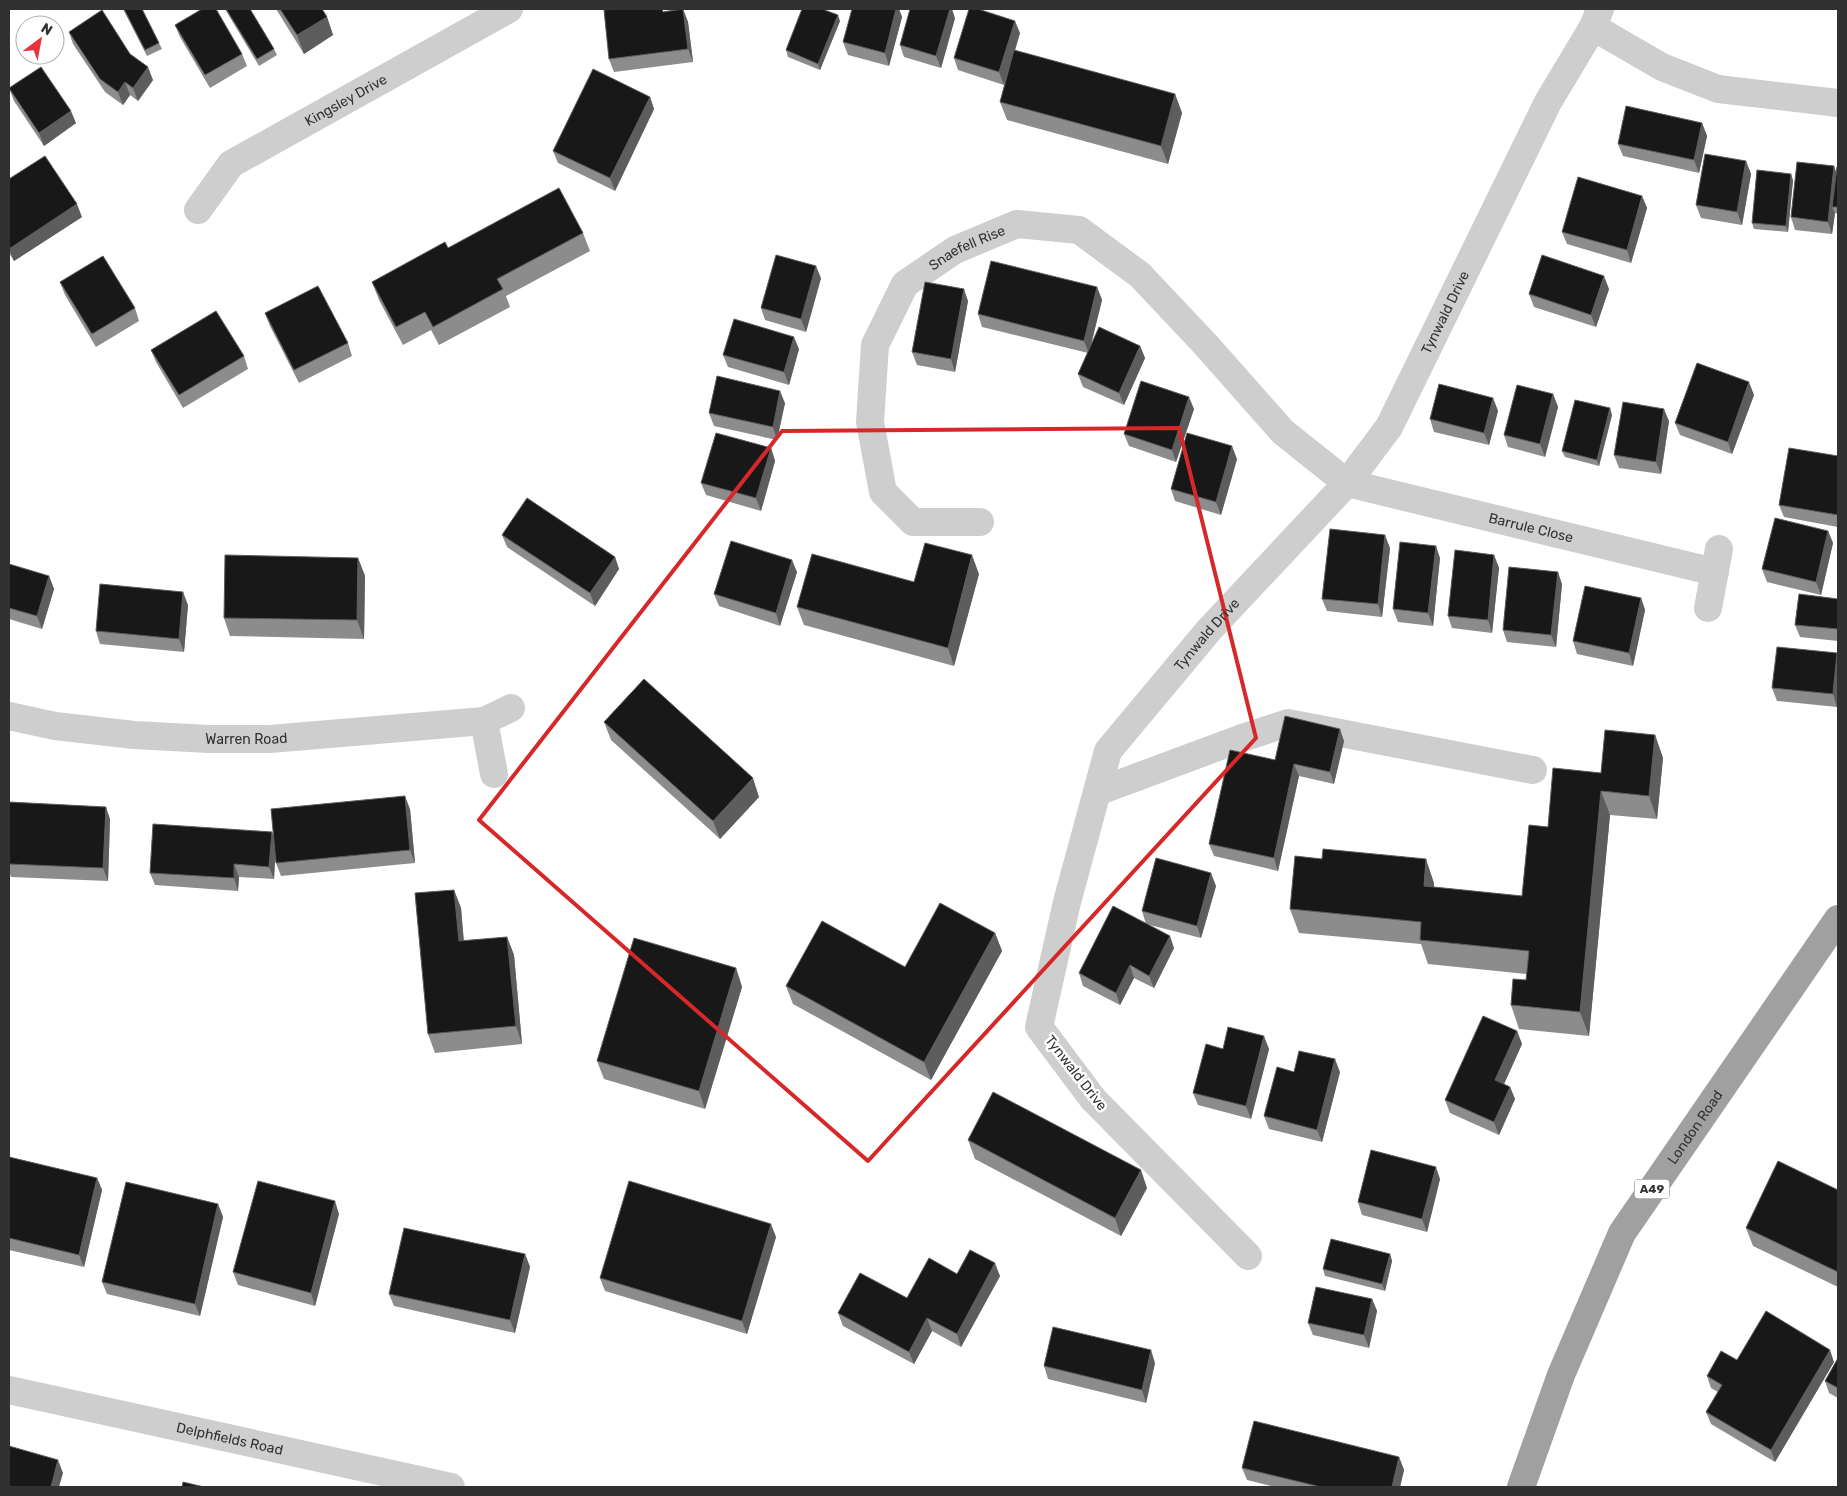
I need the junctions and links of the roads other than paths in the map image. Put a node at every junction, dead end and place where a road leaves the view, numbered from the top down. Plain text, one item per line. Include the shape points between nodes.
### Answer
1 (509, 9) edge
2 (1597, 18) edge
3 (1838, 103) edge
4 (198, 210) dead end
5 (1347, 482) junction
6 (980, 522) dead end
7 (1708, 608) dead end
8 (510, 708) dead end
9 (9, 716) edge
10 (484, 721) junction
11 (1533, 770) dead end
12 (494, 774) dead end
13 (1097, 792) junction
14 (1838, 919) edge
15 (1248, 1256) dead end
16 (9, 1390) edge
17 (451, 1487) edge
18 (1521, 1487) edge

1 - 4 street, Kingsley Drive via 231,164
2 - 3 street via 1662,67 1718,90
2 - 5 street, Tynwald Drive via 1548,102 1389,427
5 - 6 street, Snaefell Rise via 1283,432 1140,275 1079,230 1016,224 955,250 905,284 875,345 870,422 883,492 913,522
5 - 7 street, Barrule Close via 1717,560
5 - 13 street, Tynwald Drive via 1209,630 1108,751
8 - 10 street, Warren Road
9 - 10 street, Warren Road via 55,726 134,736 209,739 270,739
10 - 12 street
11 - 13 street via 1288,722
13 - 15 street, Tynwald Drive via 1067,902 1039,1027 1093,1099
14 - 18 highway, London Road / A49 via 1622,1233 1561,1375
16 - 17 street, Delphfields Road

